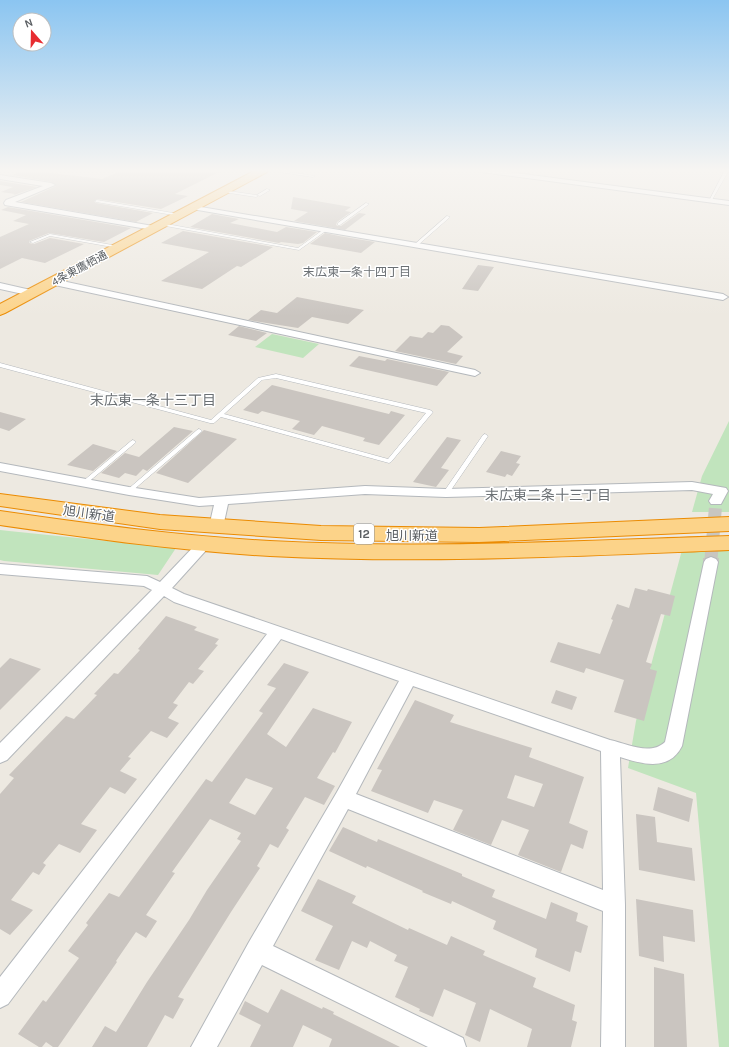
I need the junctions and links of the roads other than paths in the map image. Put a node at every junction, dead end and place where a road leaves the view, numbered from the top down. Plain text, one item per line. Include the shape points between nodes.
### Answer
1 (111, 219) edge
2 (171, 219) edge
3 (258, 219) edge
4 (346, 219) edge
5 (446, 219) edge
6 (339, 224) dead end
7 (157, 226) junction
8 (325, 230) junction
9 (32, 242) dead end
10 (416, 245) junction
11 (118, 247) junction
12 (52, 282) junction
13 (0, 286) edge
14 (32, 293) junction
15 (723, 297) dead end
16 (0, 310) edge
17 (0, 365) edge
18 (475, 372) dead end
19 (220, 415) junction
20 (199, 431) dead end
21 (485, 436) dead end
22 (133, 442) dead end
23 (0, 467) edge
24 (84, 483) junction
25 (129, 491) junction
26 (446, 493) junction
27 (0, 500) edge
28 (222, 501) junction
29 (716, 501) tunnel mouth
30 (0, 518) edge
31 (729, 524) edge
32 (210, 536) junction
33 (729, 543) edge
34 (711, 562) tunnel mouth
35 (0, 569) edge
36 (162, 589) junction
37 (277, 633) junction
38 (410, 678) junction
39 (610, 747) junction
40 (0, 755) edge
41 (344, 798) junction
42 (614, 905) junction
43 (257, 950) junction
44 (0, 996) edge
45 (444, 1045) edge
46 (203, 1047) edge
47 (613, 1047) edge

1 - 7 street
2 - 7 highway, 4条東鷹栖通
3 - 8 street
4 - 6 lane
5 - 10 lane
7 - 8 lane via 299,249
7 - 11 highway, 4条東鷹栖通
8 - 10 street
9 - 11 lane via 50,235
10 - 15 street
11 - 12 highway, 4条東鷹栖通
12 - 14 highway, 4条東鷹栖通
12 - 18 street
13 - 14 street
14 - 16 highway, 4条東鷹栖通
17 - 19 lane via 212,422
19 - 19 lane via 260,379 276,376 430,412 389,461
20 - 25 lane
21 - 26 lane
22 - 24 lane
23 - 24 street
24 - 25 street
25 - 28 street via 198,502
26 - 28 street via 365,490
26 - 29 street via 692,486 721,491
27 - 32 highway, 旭川新道 / 12 via 106,516
28 - 32 street
30 - 32 highway, 旭川新道 / 12 via 97,532
31 - 32 highway, 旭川新道 / 12 via 479,535 321,533
32 - 33 highway, 旭川新道 / 12 via 298,549 429,552
32 - 36 street
34 - 39 street via 673,746 663,755 646,757
35 - 36 street via 147,581
36 - 37 street via 179,598
36 - 40 street
37 - 38 street
37 - 44 street
38 - 39 street
38 - 41 street
39 - 42 street
41 - 42 street
41 - 43 street
42 - 47 street
43 - 45 street
43 - 46 street

